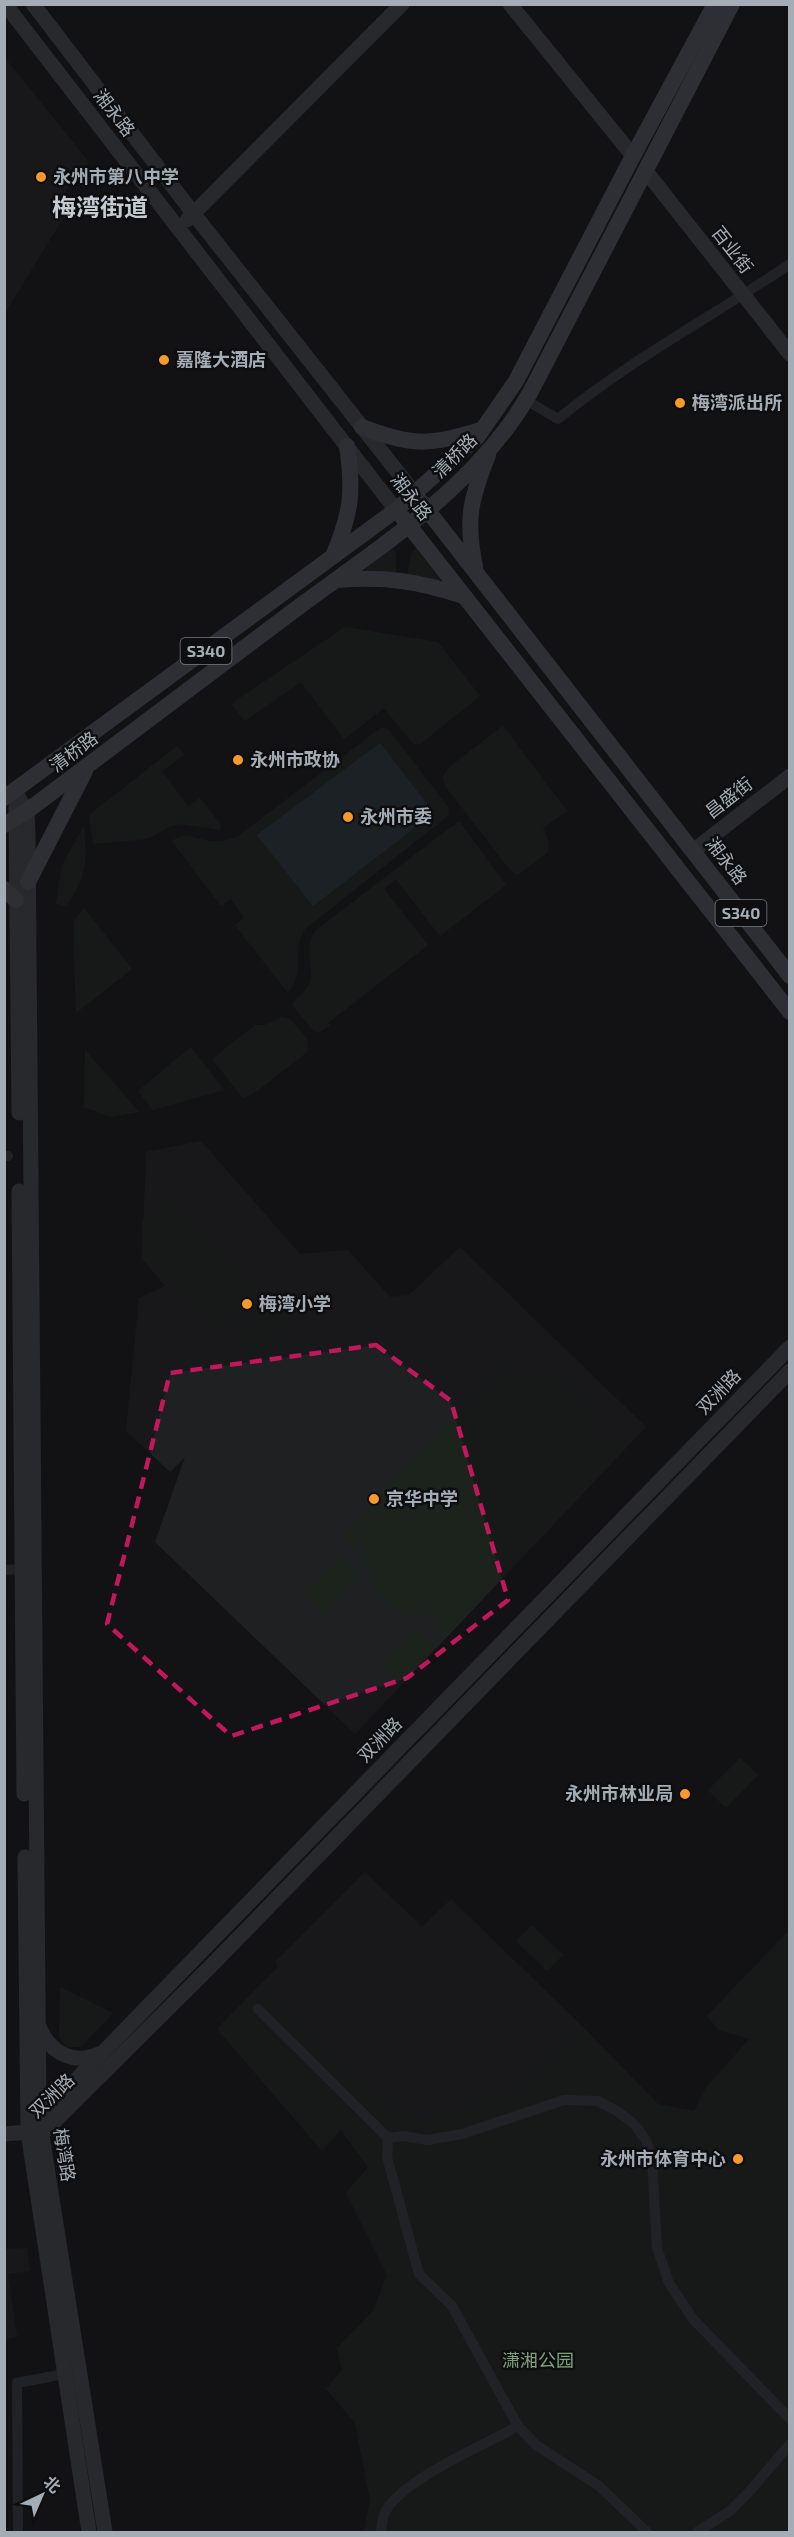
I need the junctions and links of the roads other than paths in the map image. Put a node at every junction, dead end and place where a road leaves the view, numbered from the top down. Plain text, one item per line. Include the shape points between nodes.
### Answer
1 (5, 4) edge
2 (33, 4) edge
3 (402, 4) edge
4 (510, 4) edge
5 (715, 4) edge
6 (732, 4) edge
7 (633, 156) junction
8 (645, 170) junction
9 (193, 213) junction
10 (178, 228) junction
11 (789, 264) edge
12 (743, 296) junction
13 (789, 354) edge
14 (526, 400) junction
15 (362, 427) junction
16 (481, 432) junction
17 (347, 446) junction
18 (491, 448) junction
19 (415, 494) junction
20 (396, 510) junction
21 (428, 510) junction
22 (409, 526) junction
23 (329, 559) junction
24 (476, 572) junction
25 (337, 579) junction
26 (464, 596) junction
27 (89, 764) junction
28 (789, 776) edge
29 (10, 795) edge
30 (16, 818) edge
31 (693, 851) junction
32 (18, 890) edge
33 (789, 976) edge
34 (789, 1011) edge
35 (789, 1347) edge
36 (789, 1371) edge
37 (22, 1569) junction
38 (4, 1570) edge
39 (258, 2009) dead end
40 (138, 2016) junction
41 (37, 2020) junction
42 (150, 2028) junction
43 (103, 2051) junction
44 (39, 2117) junction
45 (4, 2134) edge
46 (34, 2134) junction
47 (388, 2138) junction
48 (64, 2374) junction
49 (789, 2419) edge
50 (518, 2426) junction
51 (789, 2444) edge
52 (18, 2532) edge
53 (90, 2532) edge
54 (105, 2532) edge
55 (381, 2532) edge
56 (647, 2532) edge
57 (697, 2532) edge

1 - 10 street, 湘永路
2 - 9 street, 湘永路
3 - 9 street
4 - 7 street
5 - 7 main road, 清桥路
6 - 8 main road, 清桥路
7 - 16 main road, 清桥路 via 516,381
8 - 12 street, 百业街
8 - 14 main road, 清桥路
9 - 10 street
9 - 15 street, 湘永路
10 - 17 street, 湘永路
11 - 12 street
12 - 13 street, 百业街
12 - 14 street via 637,360 558,419
14 - 18 main road, 清桥路
15 - 16 main road via 394,439 422,443
15 - 19 street, 湘永路
16 - 18 main road
16 - 19 main road, 清桥路
17 - 20 street, 湘永路
17 - 23 main road via 352,479 350,504 346,526
18 - 21 main road, 清桥路
18 - 24 main road via 475,488 469,518
19 - 20 main road, 清桥路 / S340
19 - 21 main road, 湘永路 / S340
20 - 22 main road, 湘永路
20 - 23 main road, 清桥路 / S340
21 - 22 main road, 清桥路
21 - 24 main road, 湘永路 / S340
22 - 25 main road, 清桥路
22 - 26 main road, 湘永路
23 - 25 main road
23 - 29 main road, 清桥路 / S340
24 - 31 main road, 湘永路 / S340
25 - 26 main road via 400,579
25 - 27 main road, 清桥路 / S340
26 - 34 main road, 湘永路 / S340
27 - 30 main road, 清桥路 / S340
27 - 32 main road
28 - 31 street, 昌盛街
29 - 30 street, 梅湾路
30 - 32 street, 梅湾路
31 - 33 main road, 湘永路 / S340
32 - 37 street, 梅湾路
32 - 41 street, 梅湾路
35 - 40 street, 双洲路
36 - 42 street, 双洲路
37 - 38 street
37 - 46 street, 梅湾路
39 - 47 street
40 - 42 street
40 - 43 street, 双洲路
41 - 43 street via 45,2038 61,2054 84,2059
41 - 44 street, 梅湾路
42 - 46 street, 双洲路
43 - 44 street, 双洲路
44 - 46 street, 双洲路
45 - 46 street
46 - 48 street, 梅湾路
46 - 54 street, 梅湾路
47 - 49 street via 427,2140 462,2134 564,2100 598,2102 617,2111 646,2140 652,2159 657,2248 669,2283 693,2319
47 - 50 street via 387,2157 419,2274 452,2306
48 - 52 street via 17,2383
48 - 53 street, 梅湾路
50 - 55 street via 414,2482 388,2507
50 - 56 street via 536,2445 599,2486
51 - 57 street via 730,2511

